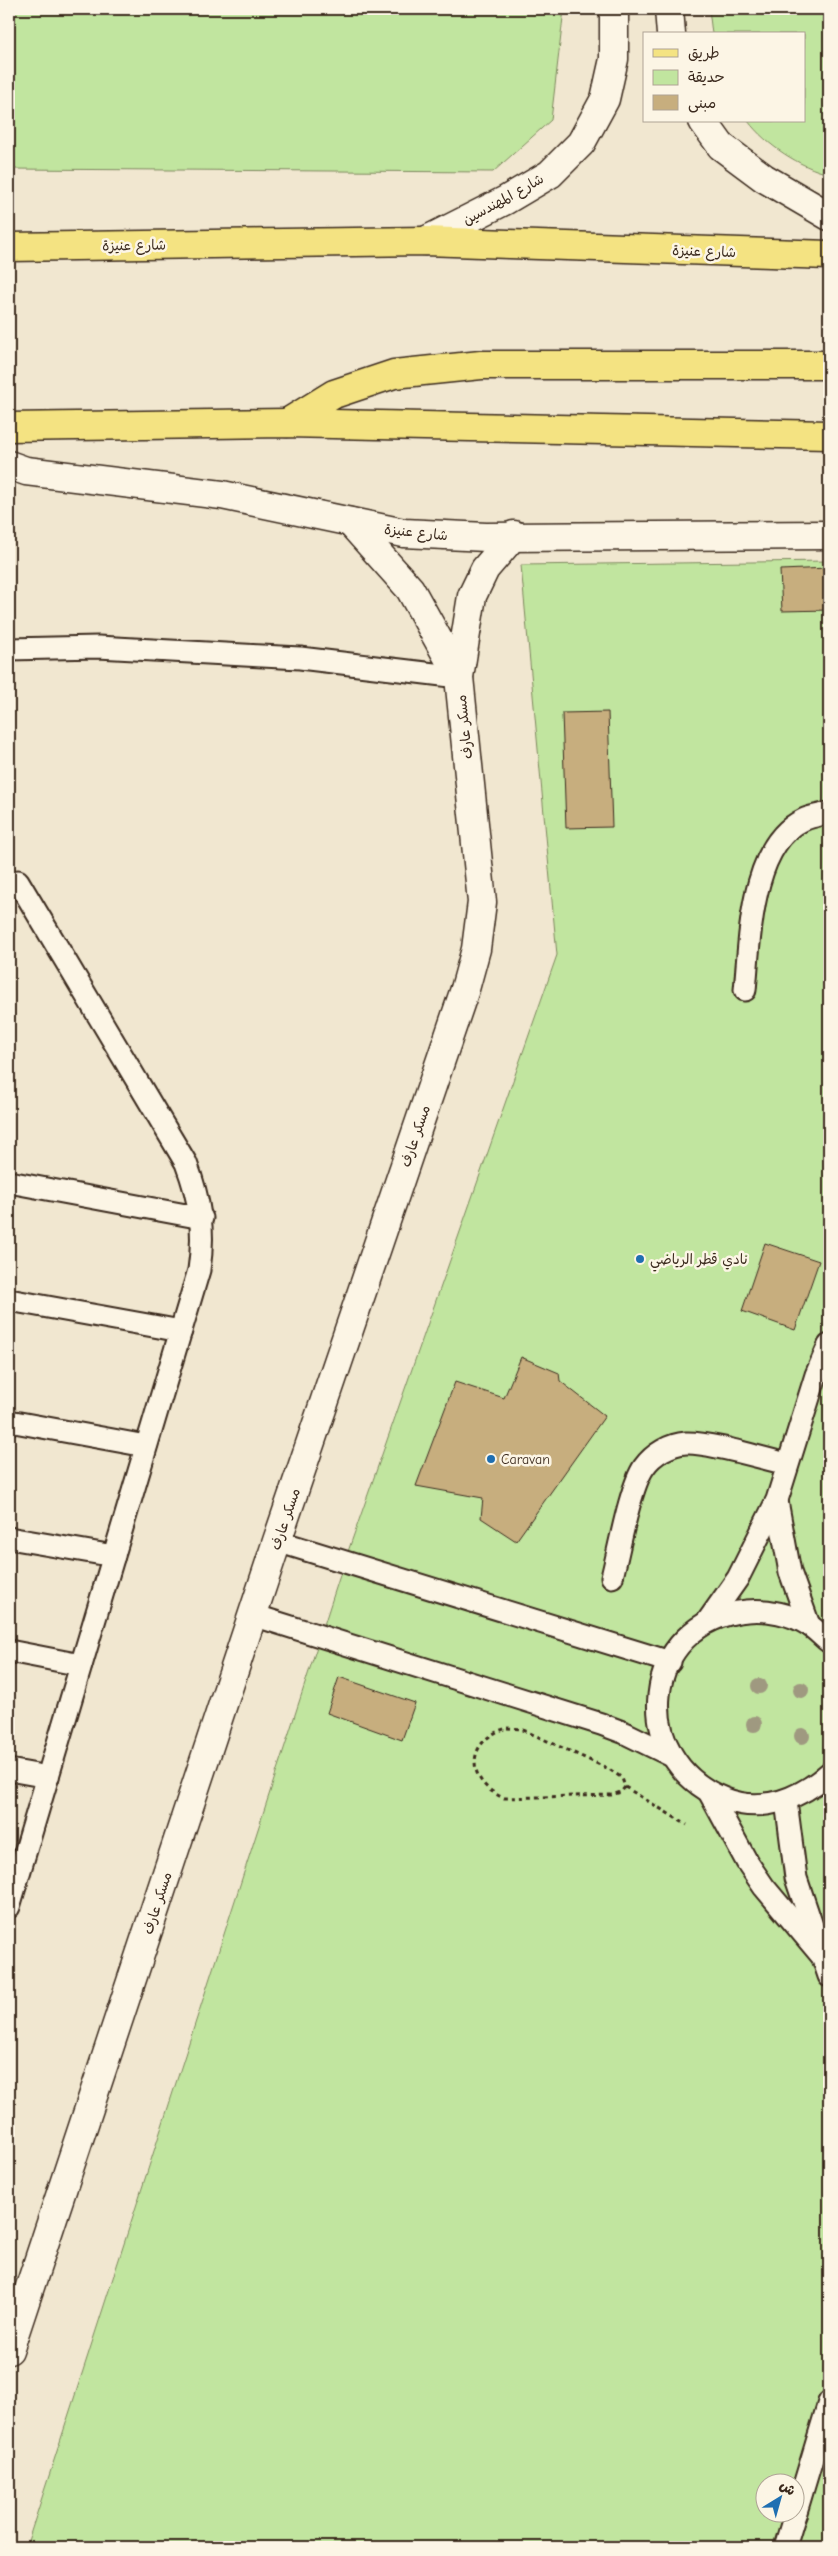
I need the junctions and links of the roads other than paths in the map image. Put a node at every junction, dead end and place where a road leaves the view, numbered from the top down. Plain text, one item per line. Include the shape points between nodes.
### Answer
1 (614, 9) edge
2 (669, 9) edge
3 (671, 32) edge
4 (704, 122) edge
5 (829, 216) edge
6 (426, 241) junction
7 (9, 247) edge
8 (829, 255) edge
9 (829, 365) edge
10 (287, 422) junction
11 (9, 427) edge
12 (829, 435) edge
13 (9, 465) edge
14 (350, 522) junction
15 (829, 534) edge
16 (514, 535) junction
17 (9, 649) edge
18 (459, 677) junction
19 (829, 813) edge
20 (18, 881) dead end
21 (745, 990) dead end
22 (9, 1182) edge
23 (202, 1218) junction
24 (9, 1300) edge
25 (181, 1331) junction
26 (829, 1344) edge
27 (9, 1421) edge
28 (146, 1446) junction
29 (787, 1464) junction
30 (777, 1500) junction
31 (9, 1538) edge
32 (277, 1541) junction
33 (114, 1556) junction
34 (612, 1577) dead end
35 (253, 1616) junction
36 (708, 1622) junction
37 (809, 1625) junction
38 (829, 1642) edge
39 (9, 1651) edge
40 (670, 1662) junction
41 (81, 1665) junction
42 (672, 1756) junction
43 (9, 1770) edge
44 (829, 1773) edge
45 (48, 1777) junction
46 (709, 1792) junction
47 (786, 1801) junction
48 (11, 1894) edge
49 (821, 1955) junction
50 (829, 1976) edge
51 (9, 2350) edge
52 (829, 2402) edge
53 (806, 2477) edge
54 (792, 2524) edge
55 (785, 2547) edge

1 - 6 street, شارع المهندسين via 614,59 605,99 581,143 550,174
2 - 3 street
4 - 5 street via 720,146 764,178
6 - 7 main road, شارع عنيزة
6 - 8 main road, شارع عنيزة
9 - 10 main road via 471,366 394,374 334,394
10 - 11 main road
10 - 12 main road
13 - 14 street, شارع عنيزة via 26,471 222,495
14 - 16 street, شارع عنيزة via 404,533 486,537
14 - 18 street, مسكر عارف via 410,589
15 - 16 street, شارع عنيزة
16 - 18 street, مسكر عارف via 485,570 472,596
17 - 18 lane via 98,647 291,658
18 - 32 street, مسكر عارف via 482,902 476,949
19 - 21 lane via 803,820 776,842 754,896
20 - 23 lane via 186,1162 197,1190
22 - 23 lane
23 - 25 lane via 203,1245 199,1270
24 - 25 lane
25 - 28 lane
26 - 29 lane
27 - 28 lane
28 - 33 lane
29 - 30 lane
29 - 34 lane via 686,1443 657,1454 644,1467 636,1484
30 - 36 lane via 738,1578
30 - 37 lane via 790,1572
31 - 33 lane
32 - 35 street, مسكر عارف
32 - 40 lane
33 - 41 lane
35 - 42 lane via 601,1724
35 - 51 street, مسكر عارف
36 - 37 lane via 732,1612 758,1610 784,1614
36 - 40 lane via 692,1633
37 - 38 lane
39 - 41 lane
40 - 42 lane via 660,1690 659,1719 663,1738
41 - 45 lane
42 - 46 lane via 688,1777
43 - 45 lane
44 - 47 lane via 811,1789
45 - 48 lane
46 - 47 lane via 734,1802 760,1805
46 - 49 lane via 764,1887
47 - 49 lane via 796,1878
49 - 50 lane
52 - 53 lane
54 - 55 lane

